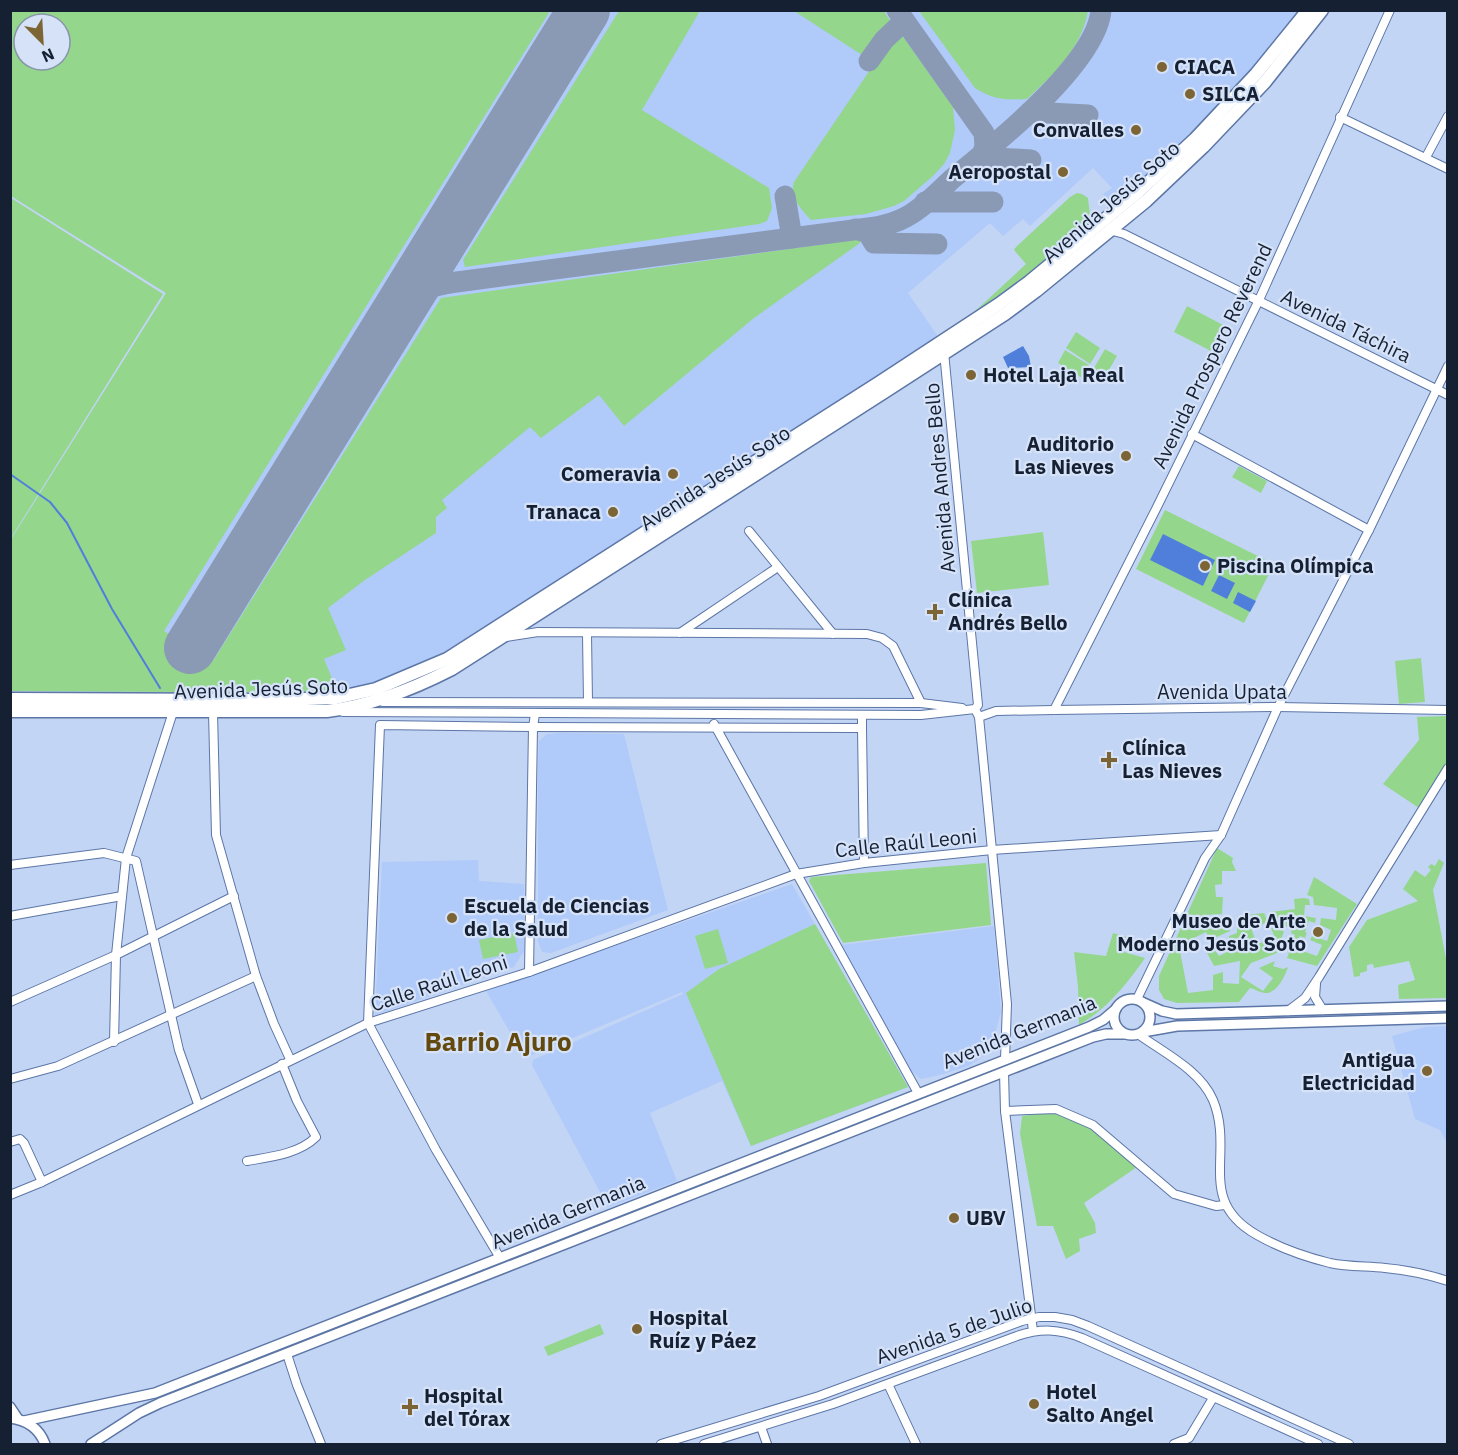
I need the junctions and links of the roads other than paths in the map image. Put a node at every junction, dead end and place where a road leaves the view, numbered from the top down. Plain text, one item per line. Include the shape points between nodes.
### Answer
1 (1308, 10) edge
2 (1322, 10) edge
3 (1390, 10) edge
4 (1448, 116) edge
5 (1340, 117) junction
6 (1426, 157) junction
7 (1448, 169) edge
8 (1107, 226) junction
9 (1258, 301) junction
10 (944, 347) junction
11 (1448, 366) edge
12 (1437, 389) junction
13 (1448, 394) edge
14 (1192, 434) junction
15 (1369, 530) junction
16 (749, 531) dead end
17 (778, 567) junction
18 (680, 633) junction
19 (587, 634) junction
20 (833, 634) junction
21 (503, 638) junction
22 (343, 697) junction
23 (10, 699) edge
24 (373, 702) junction
25 (588, 702) junction
26 (921, 703) junction
27 (1278, 707) junction
28 (978, 710) junction
29 (1054, 710) junction
30 (1448, 710) edge
31 (10, 711) edge
32 (327, 711) junction
33 (173, 712) junction
34 (213, 712) junction
35 (535, 714) junction
36 (711, 714) junction
37 (862, 715) junction
38 (532, 727) junction
39 (715, 727) junction
40 (862, 728) junction
41 (1448, 768) edge
42 (1221, 835) junction
43 (992, 850) junction
44 (126, 858) junction
45 (864, 863) junction
46 (10, 865) edge
47 (796, 874) junction
48 (122, 896) junction
49 (234, 896) junction
50 (10, 916) edge
51 (152, 938) junction
52 (116, 955) junction
53 (529, 972) junction
54 (256, 976) junction
55 (1319, 977) junction
56 (1141, 1001) junction
57 (10, 1002) edge
58 (1448, 1006) edge
59 (1116, 1009) junction
60 (1323, 1010) junction
61 (1288, 1011) junction
62 (171, 1017) junction
63 (1448, 1018) edge
64 (368, 1023) junction
65 (1141, 1033) junction
66 (1124, 1034) junction
67 (114, 1042) junction
68 (290, 1059) junction
69 (1005, 1060) junction
70 (282, 1064) junction
71 (1004, 1072) junction
72 (10, 1079) edge
73 (918, 1093) junction
74 (198, 1104) junction
75 (1005, 1111) junction
76 (10, 1142) edge
77 (247, 1161) dead end
78 (42, 1182) junction
79 (10, 1195) edge
80 (1225, 1205) junction
81 (500, 1258) junction
82 (1448, 1281) edge
83 (1030, 1319) junction
84 (1033, 1331) junction
85 (287, 1354) junction
86 (888, 1384) junction
87 (1213, 1398) junction
88 (10, 1407) edge
89 (18, 1420) edge
90 (761, 1428) junction
91 (45, 1444) edge
92 (91, 1444) edge
93 (321, 1444) edge
94 (661, 1444) edge
95 (704, 1444) edge
96 (767, 1444) edge
97 (916, 1444) edge
98 (1174, 1444) edge
99 (1318, 1444) edge
100 (1349, 1444) edge

1 - 8 main road, Avenida Jesús Soto via 1218,116
2 - 8 main road, Avenida Jesús Soto via 1226,124 1165,184
3 - 5 street, Avenida Prospero Reverend
4 - 6 street
5 - 6 street
5 - 9 street, Avenida Prospero Reverend
6 - 7 street
8 - 9 street, Avenida Táchira
8 - 10 main road, Avenida Jesús Soto
9 - 12 street, Avenida Táchira
9 - 14 street, Avenida Prospero Reverend
10 - 21 main road, Avenida Jesús Soto
10 - 22 main road, Avenida Jesús Soto via 467,647 416,674
10 - 28 street, Avenida Andres Bello
11 - 12 street
12 - 13 street, Avenida Táchira
12 - 15 street
14 - 15 street
14 - 29 street, Avenida Prospero Reverend
15 - 27 street
16 - 17 street
17 - 18 street
17 - 20 street
18 - 19 street
18 - 20 street
19 - 21 street via 538,632
19 - 25 street
20 - 26 street via 867,634 893,646
21 - 24 main road, Avenida Jesús Soto via 436,677
22 - 23 main road, Avenida Jesús Soto
22 - 24 street
24 - 25 street
24 - 32 main road, Avenida Jesús Soto
25 - 26 street
26 - 28 street
27 - 29 street, Avenida Upata
27 - 30 street, Avenida Upata
27 - 42 street
28 - 29 street, Avenida Upata
28 - 37 street
28 - 43 street, Avenida Andres Bello
31 - 33 main road, Avenida Jesús Soto
32 - 34 main road, Avenida Jesús Soto
32 - 35 street
33 - 34 main road, Avenida Jesús Soto
33 - 44 street
34 - 49 street via 216,835
35 - 36 street
35 - 38 street
36 - 37 street
36 - 39 street
37 - 40 street
38 - 39 street
38 - 53 street
38 - 64 street via 380,725
39 - 40 street
39 - 47 street
40 - 45 street
41 - 55 street
42 - 43 street, Calle Raúl Leoni
42 - 56 street via 1205,858
43 - 45 street, Calle Raúl Leoni
43 - 69 street, Avenida Andres Bello via 1006,1004
44 - 46 street via 105,853
44 - 48 street
44 - 51 street via 136,861
45 - 47 street, Calle Raúl Leoni
47 - 53 street, Calle Raúl Leoni
47 - 73 street
48 - 50 street
48 - 52 street
49 - 51 street
49 - 54 street
51 - 52 street
51 - 62 street
52 - 57 street
52 - 67 street
53 - 64 street, Calle Raúl Leoni
54 - 62 street
54 - 68 street
55 - 60 street via 1314,991
55 - 61 street via 1305,998
56 - 59 street via 1126,1000
56 - 61 street via 1176,1014
56 - 65 street via 1150,1011 1150,1020
58 - 60 street
59 - 66 street via 1115,1023
59 - 69 street, Avenida Germania via 1097,1023
60 - 61 street
62 - 67 street
62 - 74 street
63 - 65 street via 1177,1026
64 - 68 street, Calle Raúl Leoni
64 - 81 street
65 - 66 street
65 - 80 street via 1191,1071 1212,1099 1221,1125 1220,1185
66 - 71 street, Avenida Germania via 1100,1035
67 - 72 street via 58,1066
68 - 70 street, Calle Raúl Leoni
69 - 73 street, Avenida Germania
70 - 74 street, Calle Raúl Leoni
70 - 77 street via 316,1137 293,1150
71 - 75 street
71 - 85 street, Avenida Germania
73 - 81 street, Avenida Germania
74 - 78 street, Calle Raúl Leoni
75 - 80 street via 1056,1109 1093,1125 1174,1194
75 - 83 street
76 - 78 street via 24,1143
78 - 79 street, Calle Raúl Leoni
80 - 82 street via 1243,1226 1284,1247 1329,1262 1413,1272
81 - 89 street, Avenida Germania via 149,1395
83 - 84 street
83 - 94 street, Avenida 5 de Julio via 819,1396
83 - 100 street, Avenida 5 de Julio via 1072,1320
84 - 86 street, Avenida 5 de Julio
84 - 87 street, Avenida 5 de Julio via 1068,1332
85 - 92 street, Avenida Germania via 153,1406
85 - 93 street
86 - 90 street, Avenida 5 de Julio
86 - 97 street
87 - 98 street via 1189,1438
87 - 99 street, Avenida 5 de Julio
88 - 89 street
89 - 91 street via 36,1429
90 - 95 street, Avenida 5 de Julio
90 - 96 street

